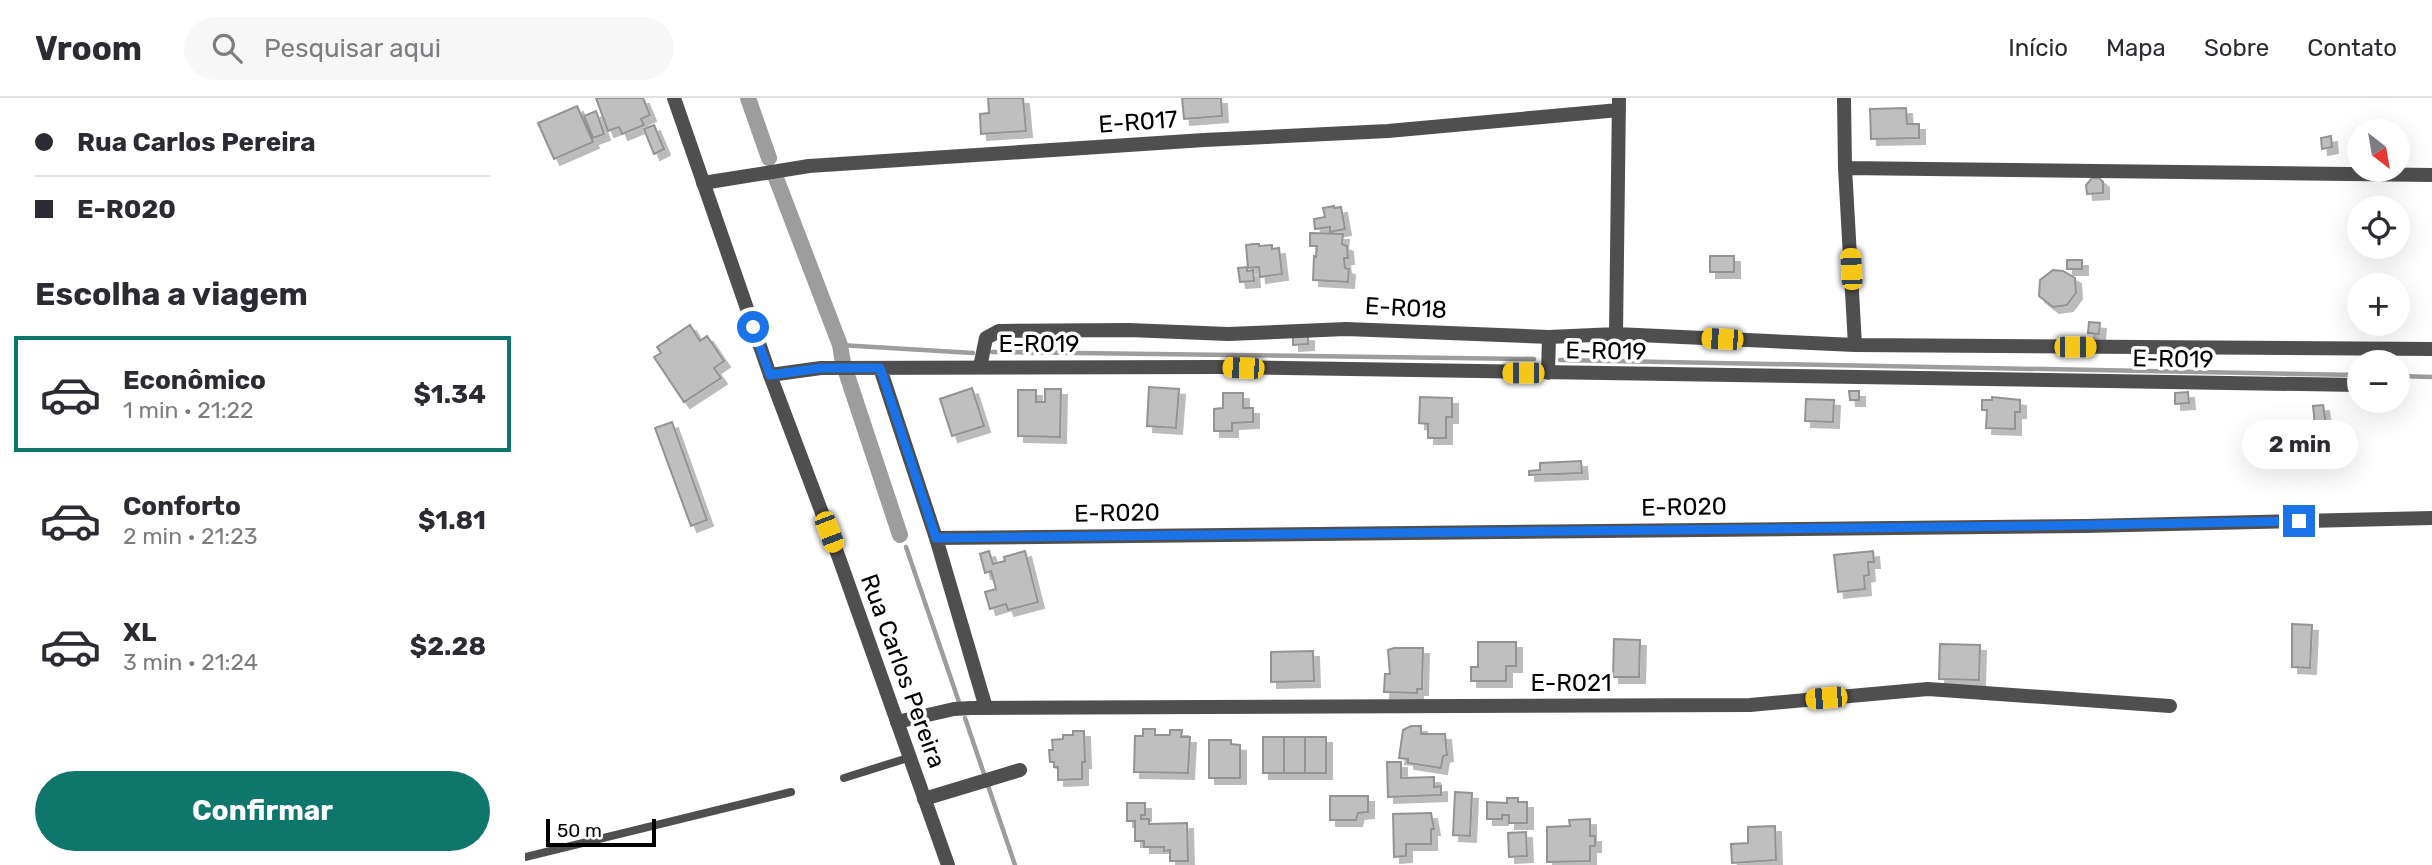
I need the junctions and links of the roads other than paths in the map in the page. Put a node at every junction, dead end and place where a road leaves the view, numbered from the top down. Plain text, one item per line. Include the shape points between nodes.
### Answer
1 (674, 98) edge
2 (1844, 98) edge
3 (1619, 104) edge
4 (1845, 168) junction
5 (2432, 175) edge
6 (703, 183) junction
7 (1616, 334) junction
8 (1549, 337) junction
9 (1855, 345) junction
10 (2432, 349) edge
11 (980, 367) junction
12 (880, 368) junction
13 (1548, 373) junction
14 (770, 375) junction
15 (2347, 385) edge
16 (2432, 518) edge
17 (936, 538) junction
18 (2170, 706) dead end
19 (986, 708) junction
20 (897, 722) junction
21 (911, 757) junction
22 (1020, 771) dead end
23 (844, 778) dead end
24 (791, 792) dead end
25 (924, 799) junction
26 (525, 857) edge
27 (948, 865) edge

1 - 6 street, Rua Carlos Pereira
2 - 4 street
3 - 6 street, E-R017 via 1388,131 809,166
3 - 7 street
4 - 5 street
4 - 9 street
6 - 14 street, Rua Carlos Pereira
7 - 8 street, E-R018
7 - 9 street, E-R018
8 - 11 street, E-R018 via 1346,329 1228,334 999,331 986,338
8 - 13 street
9 - 10 street, E-R018
11 - 12 street, E-R019
11 - 13 street, E-R019
12 - 14 street, E-R019 via 821,368
12 - 17 street
13 - 15 street, E-R019
14 - 20 street, Rua Carlos Pereira
16 - 17 street, E-R020 via 2100,526
17 - 19 street
18 - 19 street, E-R021 via 1928,690 1750,705
19 - 20 street, E-R021 via 954,709
20 - 21 street, Rua Carlos Pereira
21 - 23 lane
21 - 25 street, Rua Carlos Pereira
22 - 25 street
24 - 26 lane
25 - 27 street, Rua Carlos Pereira

